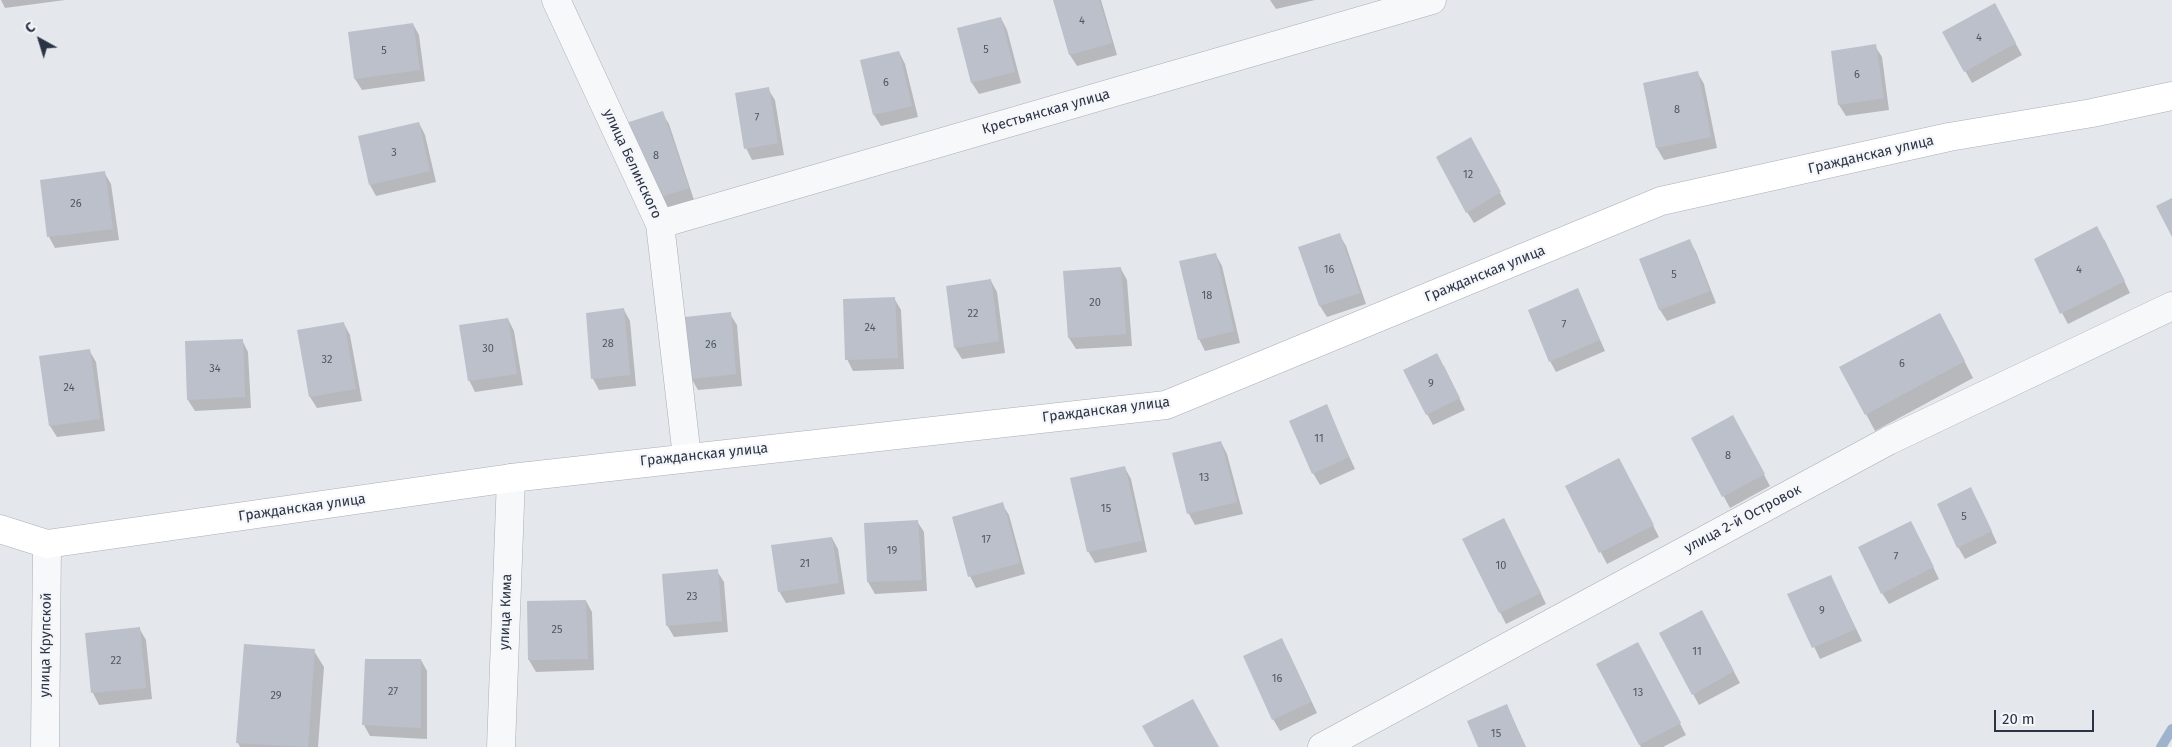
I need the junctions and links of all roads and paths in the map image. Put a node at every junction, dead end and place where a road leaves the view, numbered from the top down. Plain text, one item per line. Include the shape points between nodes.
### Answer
1 (556, 0) edge
2 (1432, 0) edge
3 (2172, 96) edge
4 (660, 224) junction
5 (2172, 306) edge
6 (687, 457) junction
7 (511, 478) junction
8 (0, 529) edge
9 (48, 544) junction
10 (1326, 746) edge
11 (45, 747) edge
12 (500, 747) edge

1 - 4 street, улица Белинского
2 - 4 street, Крестьянская улица
3 - 6 street, Гражданская улица via 1949,137 1661,201 1166,405
4 - 6 street, улица Белинского
5 - 10 street, улица 2-й Островок via 1888,441
6 - 7 street, Гражданская улица
7 - 9 street, Гражданская улица
7 - 12 street, улица Кима
8 - 9 street, Гражданская улица
9 - 11 street, улица Крупской

